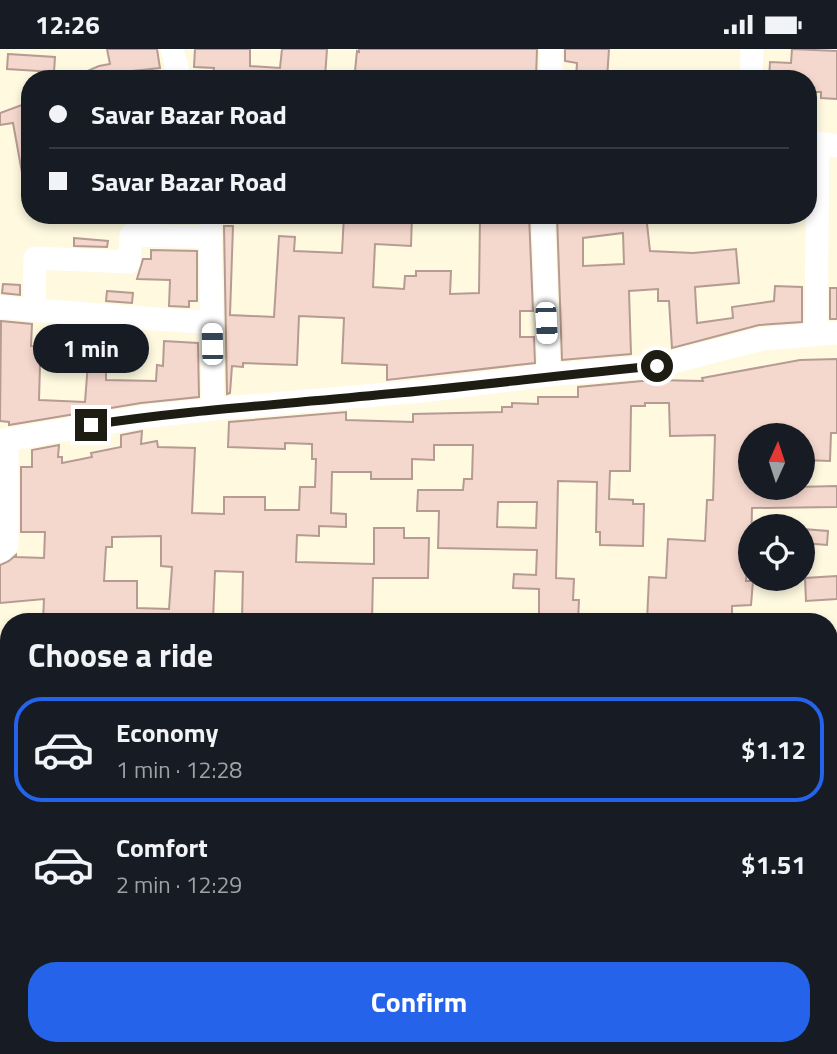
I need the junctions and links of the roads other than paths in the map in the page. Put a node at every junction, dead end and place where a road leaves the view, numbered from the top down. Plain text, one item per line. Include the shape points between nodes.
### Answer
1 (172, 49) edge
2 (551, 49) edge
3 (752, 49) edge
4 (178, 70) edge
5 (551, 70) edge
6 (751, 70) edge
7 (837, 146) edge
8 (542, 224) edge
9 (210, 226) edge
10 (0, 307) edge
11 (34, 310) junction
12 (212, 323) junction
13 (827, 333) edge
14 (549, 375) junction
15 (213, 409) junction
16 (4, 441) edge
17 (0, 551) edge

1 - 4 street
2 - 5 street
3 - 6 street
7 - 13 street via 818,143
8 - 14 street
9 - 11 street via 131,235 129,262 35,258
9 - 12 street
10 - 11 street
11 - 12 street
12 - 15 street
13 - 14 street via 762,339 657,366
14 - 15 street
15 - 16 street
16 - 17 street via 7,544

